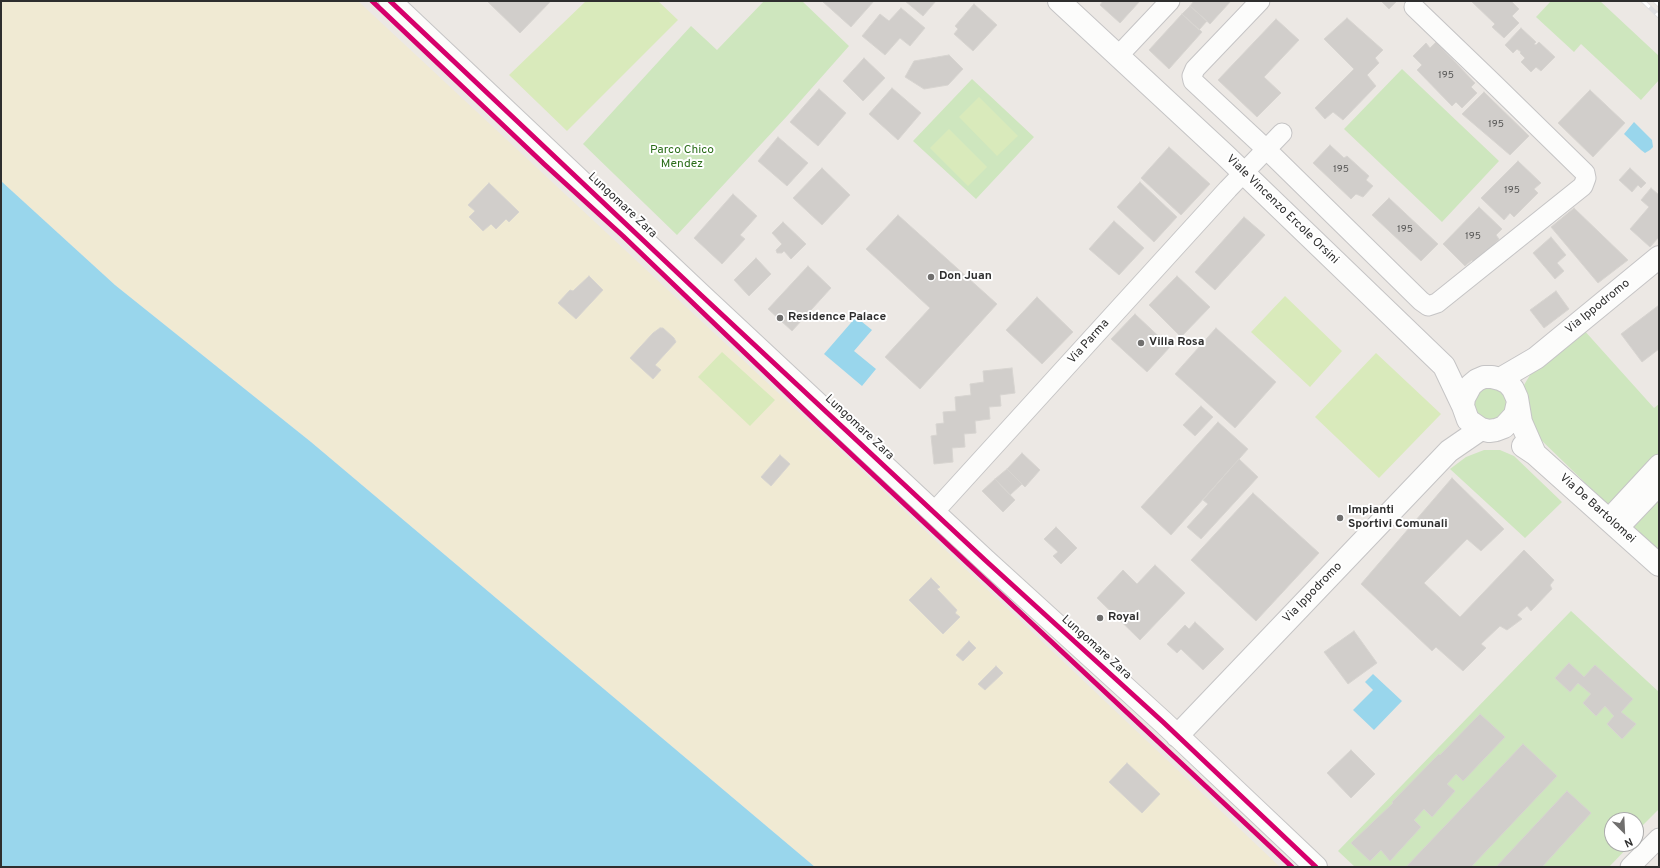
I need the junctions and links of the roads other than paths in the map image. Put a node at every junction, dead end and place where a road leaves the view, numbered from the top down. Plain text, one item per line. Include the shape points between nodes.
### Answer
1 (390, 1) edge
2 (1059, 1) edge
3 (1170, 1) edge
4 (1260, 1) edge
5 (1414, 7) dead end
6 (1118, 56) junction
7 (1282, 133) dead end
8 (1266, 149) junction
9 (1243, 173) junction
10 (1659, 257) edge
11 (1444, 366) junction
12 (1504, 388) junction
13 (1464, 409) junction
14 (1486, 430) junction
15 (1449, 451) junction
16 (1535, 454) junction
17 (1659, 464) edge
18 (1659, 486) edge
19 (934, 512) junction
20 (1613, 523) junction
21 (1659, 565) edge
22 (1177, 736) junction
23 (1659, 838) edge
24 (1316, 867) edge
25 (1630, 867) edge

1 - 19 street, Lungomare Zara
2 - 6 street, Viale Vincenzo Ercole Orsini
3 - 6 street
4 - 8 street via 1195,69 1192,76 1193,81
5 - 8 street via 1585,173 1586,178 1582,186 1437,303 1428,306
6 - 9 street, Viale Vincenzo Ercole Orsini
7 - 8 street, Via Parma
8 - 9 street, Via Parma
9 - 11 street, Viale Vincenzo Ercole Orsini
9 - 19 street, Via Parma
10 - 12 street, Via Ippodromo via 1536,358
11 - 12 street
11 - 13 street
12 - 13 street, Via Ippodromo via 1477,380 1466,391
12 - 14 street, Via Ippodromo via 1515,415 1504,427
12 - 16 street, Via De Bartolomei
13 - 14 street via 1468,420
13 - 15 street, Via Ippodromo via 1458,434
14 - 15 street, Via Ippodromo
14 - 16 street, Via De Bartolomei via 1510,438
15 - 22 street, Via Ippodromo
16 - 20 street, Via De Bartolomei
17 - 20 street
18 - 20 street
19 - 22 street, Lungomare Zara
20 - 21 street, Via De Bartolomei
22 - 24 street, Lungomare Zara
23 - 25 street

